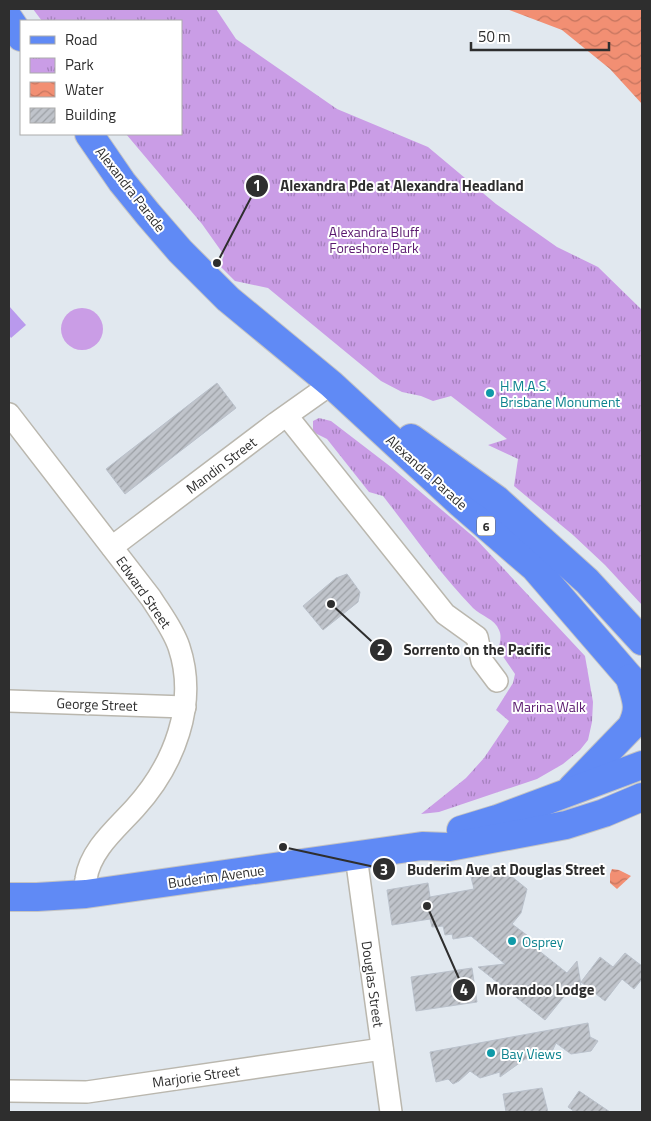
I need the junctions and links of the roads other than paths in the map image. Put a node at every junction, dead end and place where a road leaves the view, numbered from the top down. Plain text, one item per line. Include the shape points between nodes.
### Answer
1 (9, 19) edge
2 (20, 36) edge
3 (89, 135) edge
4 (331, 384) junction
5 (287, 416) junction
6 (11, 420) edge
7 (112, 547) junction
8 (642, 641) edge
9 (497, 681) dead end
10 (636, 686) edge
11 (9, 701) edge
12 (185, 707) junction
13 (642, 765) edge
14 (565, 794) junction
15 (642, 797) edge
16 (642, 810) edge
17 (604, 813) junction
18 (422, 846) junction
19 (356, 856) junction
20 (86, 894) junction
21 (9, 897) edge
22 (382, 1049) junction
23 (9, 1091) edge
24 (391, 1112) edge

1 - 2 main road
3 - 4 main road, Alexandra Parade / 6 via 122,182 180,251 228,299
4 - 5 street, Mandin Street
4 - 8 main road, Alexandra Parade / 6 via 496,499 586,581
4 - 10 main road, Alexandra Parade / 6 via 460,504 535,568
5 - 7 street, Mandin Street
5 - 9 street via 445,614 477,637 482,661
6 - 7 street, Edward Street
7 - 12 street, Edward Street via 151,598 179,647 186,687
10 - 14 main road via 638,710 631,727
11 - 12 street, George Street
12 - 20 street, Edward Street via 165,767 144,797 100,847 86,878
13 - 14 main road, Buderim Avenue
14 - 18 main road, Buderim Avenue
15 - 17 main road, Buderim Avenue
16 - 17 main road
17 - 18 main road, Buderim Avenue via 566,826 515,836 449,847
18 - 19 main road, Buderim Avenue
19 - 20 main road, Buderim Avenue
19 - 22 street, Douglas Street
20 - 21 main road, Buderim Avenue
22 - 23 street, Marjorie Street via 87,1092
22 - 24 street, Douglas Street

